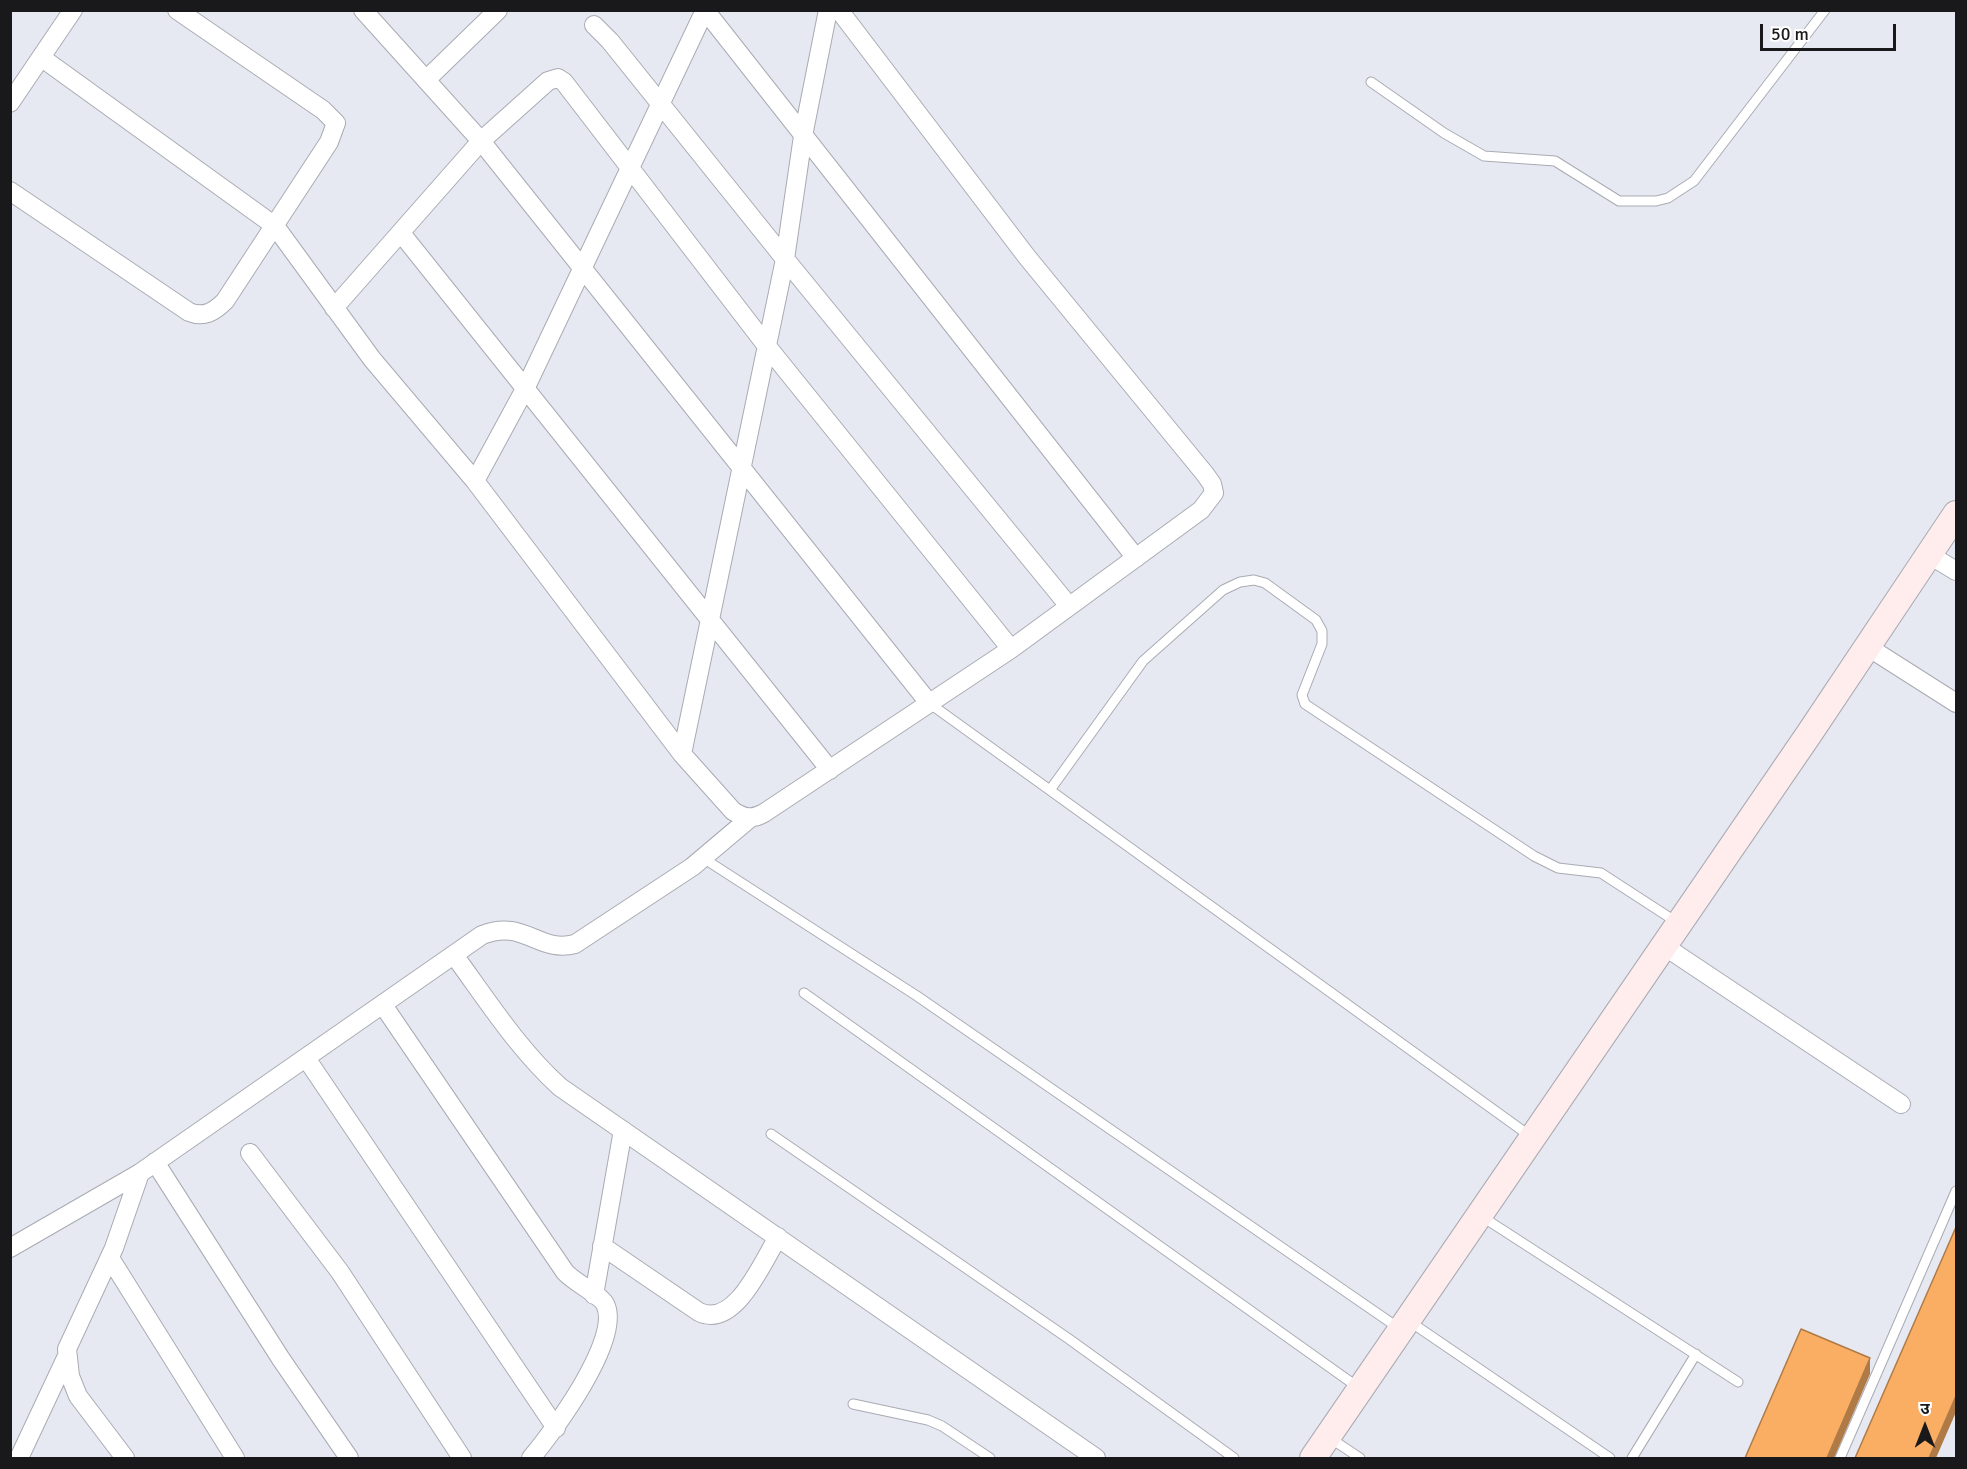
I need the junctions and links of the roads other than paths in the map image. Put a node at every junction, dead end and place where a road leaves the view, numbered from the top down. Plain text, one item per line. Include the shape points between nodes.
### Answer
1 (73, 10) edge
2 (177, 10) edge
3 (363, 10) edge
4 (828, 10) edge
5 (839, 10) edge
6 (1825, 10) edge
7 (496, 11) edge
8 (705, 11) edge
9 (594, 24) dead end
10 (42, 58) junction
11 (427, 79) junction
12 (1371, 82) dead end
13 (16, 88) edge
14 (10, 103) edge
15 (660, 103) junction
16 (803, 136) junction
17 (481, 141) junction
18 (631, 169) junction
19 (10, 191) edge
20 (275, 226) junction
21 (401, 233) junction
22 (784, 259) junction
23 (583, 269) junction
24 (334, 308) junction
25 (766, 345) junction
26 (526, 387) junction
27 (740, 467) junction
28 (475, 481) junction
29 (1956, 514) edge
30 (1928, 554) junction
31 (1136, 558) junction
32 (1956, 571) edge
33 (1069, 606) junction
34 (711, 618) junction
35 (1868, 646) junction
36 (1011, 649) junction
37 (929, 703) junction
38 (1956, 703) edge
39 (682, 754) junction
40 (830, 770) junction
41 (1050, 790) junction
42 (750, 818) junction
43 (703, 858) junction
44 (1679, 923) junction
45 (1664, 946) junction
46 (454, 955) junction
47 (804, 993) dead end
48 (383, 1005) junction
49 (306, 1058) junction
50 (1900, 1104) dead end
51 (623, 1130) junction
52 (771, 1134) dead end
53 (1532, 1137) junction
54 (250, 1153) dead end
55 (155, 1162) junction
56 (140, 1173) junction
57 (1956, 1191) edge
58 (1479, 1215) junction
59 (778, 1237) junction
60 (603, 1246) junction
61 (10, 1248) edge
62 (110, 1258) junction
63 (594, 1295) junction
64 (1403, 1324) junction
65 (1696, 1354) junction
66 (66, 1358) junction
67 (1738, 1382) dead end
68 (1359, 1388) junction
69 (853, 1404) dead end
70 (556, 1428) junction
71 (1328, 1436) junction
72 (19, 1458) edge
73 (125, 1458) edge
74 (235, 1458) edge
75 (349, 1458) edge
76 (462, 1458) edge
77 (531, 1458) edge
78 (990, 1458) edge
79 (1096, 1458) edge
80 (1234, 1458) edge
81 (1313, 1458) edge
82 (1360, 1458) edge
83 (1610, 1458) edge
84 (1632, 1458) edge
85 (1840, 1458) edge

1 - 10 street
2 - 20 street via 323,110 336,123 329,142
3 - 11 street
4 - 16 street
5 - 31 street via 1027,257 1212,484 1214,493 1201,510
6 - 12 lane via 1694,181 1656,201 1619,201 1555,161 1484,156
7 - 11 street
8 - 15 street
8 - 16 street
9 - 15 street
10 - 13 street
10 - 20 street
11 - 17 street
13 - 14 street
15 - 18 street
15 - 22 street
16 - 22 street
16 - 31 street
17 - 18 street via 548,81 558,78
17 - 21 street
17 - 23 street
18 - 23 street
18 - 25 street
19 - 20 street via 196,315 215,310 225,301
20 - 24 street
21 - 24 street
21 - 26 street
22 - 25 street
22 - 33 street
23 - 26 street
23 - 27 street
24 - 28 street
25 - 27 street
25 - 36 street
26 - 28 street
26 - 34 street
27 - 34 street
27 - 37 street
28 - 39 street
29 - 30 main road
30 - 32 street
30 - 35 main road
31 - 33 street
33 - 36 street
34 - 39 street
34 - 40 street
35 - 38 street
35 - 44 main road
36 - 37 street
37 - 40 street
37 - 41 lane
39 - 42 street via 733,811
40 - 42 street
41 - 44 lane via 1143,661 1223,590 1254,580 1279,592 1316,620 1322,631 1322,644 1302,695 1305,704 1534,856 1558,868 1601,873
41 - 53 lane
42 - 43 street
43 - 46 street via 575,944 557,946 506,929 482,935
43 - 64 lane via 917,996
44 - 45 main road
45 - 50 street
45 - 53 main road
46 - 48 street
46 - 51 street via 541,1069 569,1094
47 - 68 lane
48 - 49 street
48 - 63 street via 565,1272
49 - 55 street
49 - 70 street
51 - 59 street
51 - 60 street
52 - 80 lane
53 - 58 main road
54 - 76 street via 340,1272
55 - 56 street
55 - 75 street
56 - 61 street
56 - 62 street
57 - 85 lane
58 - 64 main road
58 - 65 lane
59 - 60 street via 732,1308 714,1316 699,1312
59 - 79 street
60 - 63 street
62 - 66 street
62 - 74 street
63 - 70 street via 605,1305 608,1316 605,1337 578,1394
64 - 68 main road
64 - 83 lane
65 - 67 lane
65 - 84 lane
66 - 72 street
66 - 73 street via 72,1385
68 - 71 main road
69 - 78 lane via 928,1420
70 - 77 street
71 - 81 main road
71 - 82 lane

